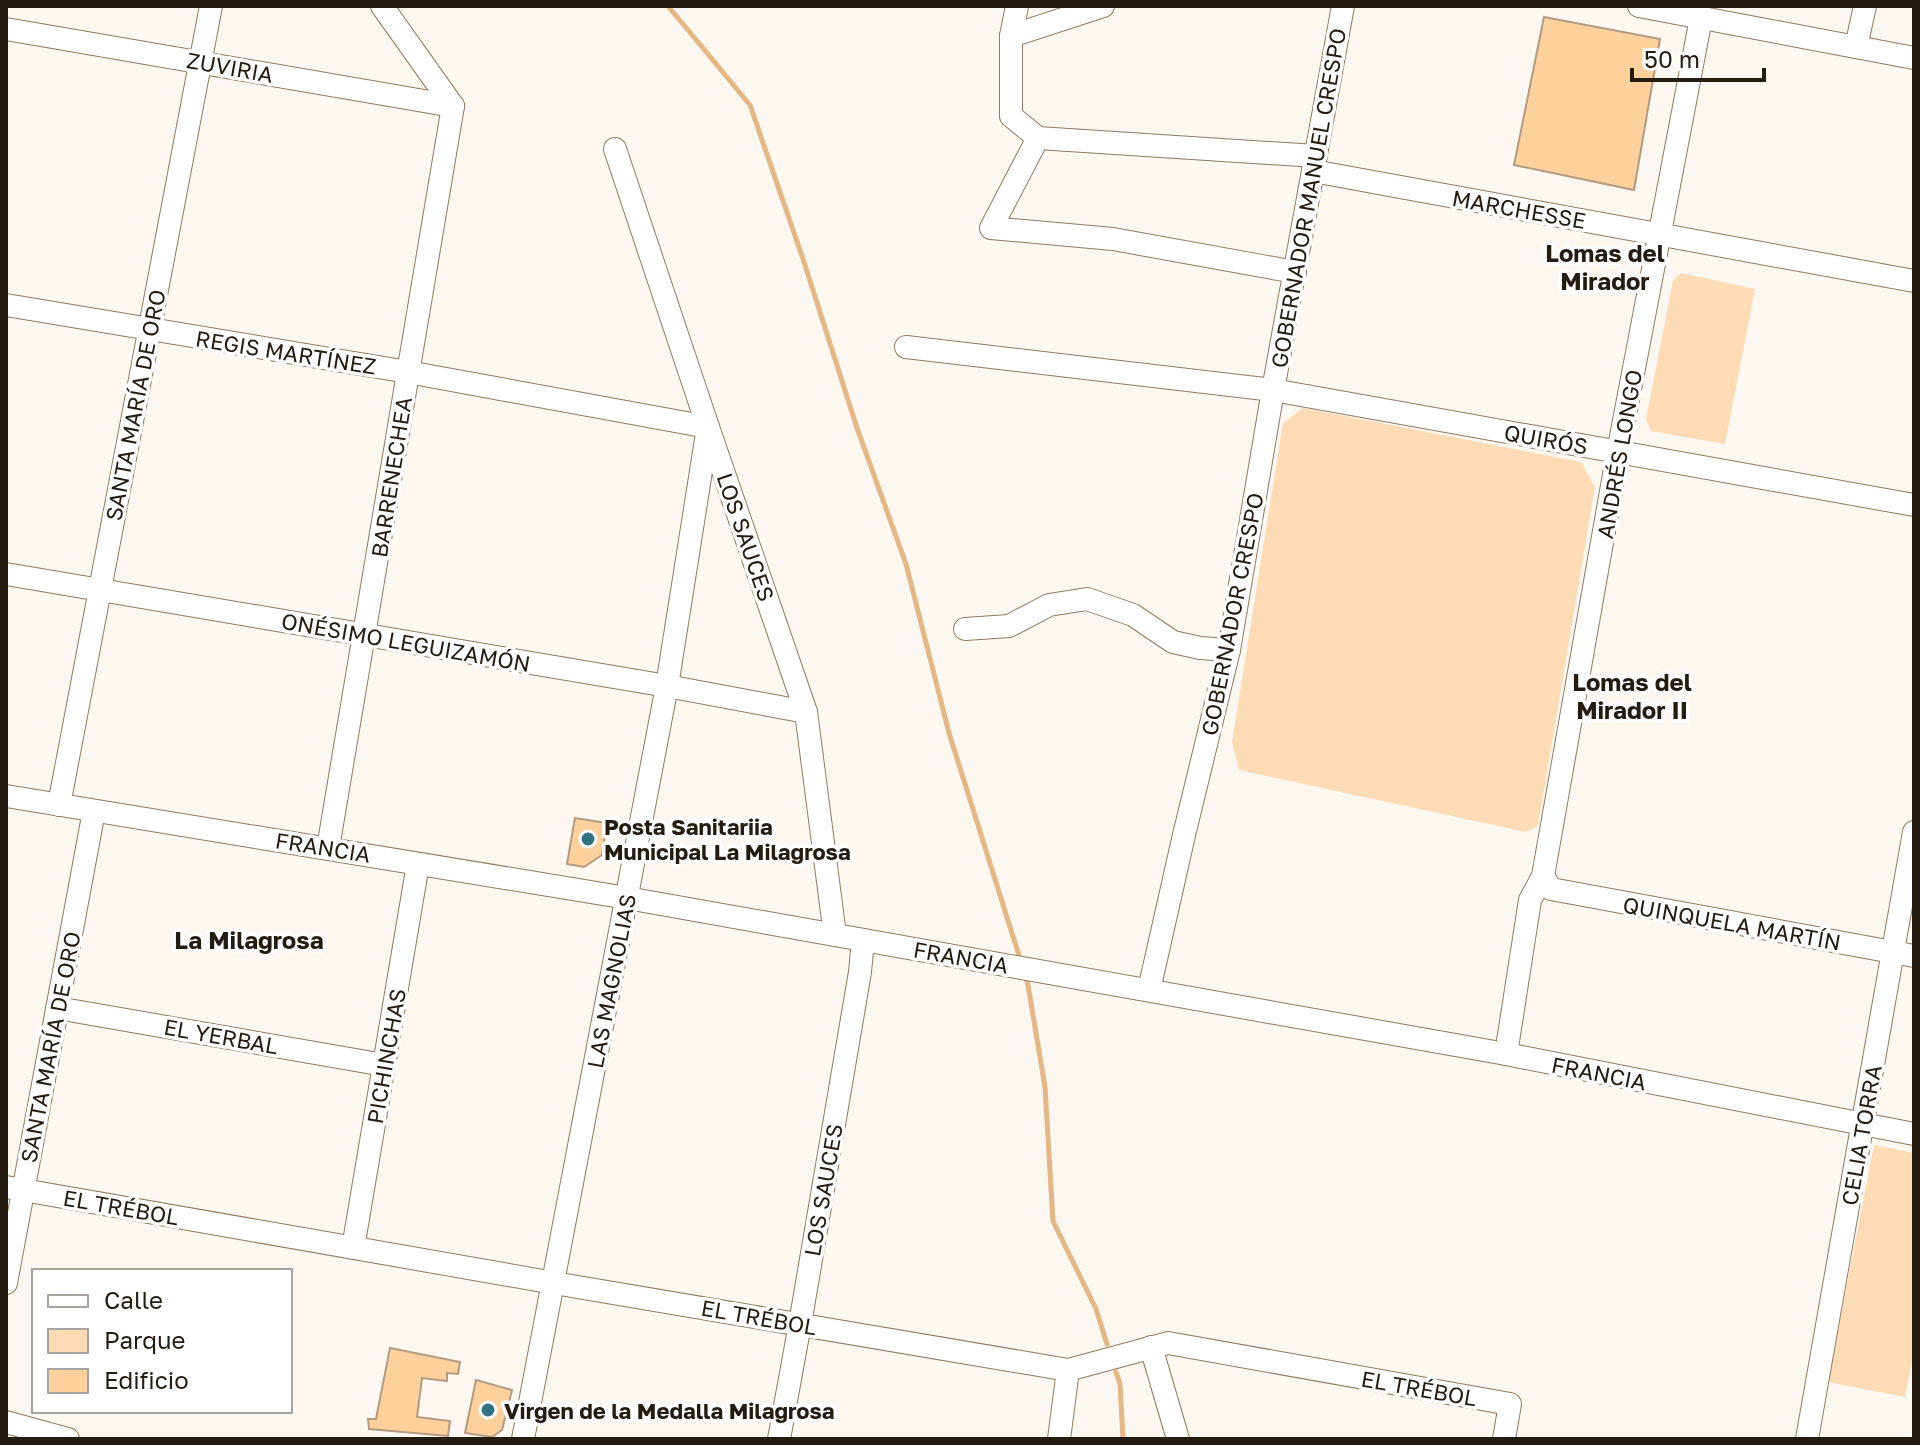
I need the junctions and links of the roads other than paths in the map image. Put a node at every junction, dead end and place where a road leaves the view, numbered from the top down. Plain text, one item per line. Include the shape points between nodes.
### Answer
1 (211, 6) edge
2 (382, 6) edge
3 (1017, 6) edge
4 (1103, 6) edge
5 (1343, 6) edge
6 (1639, 6) edge
7 (1865, 6) edge
8 (1701, 18) junction
9 (6, 29) edge
10 (1011, 36) junction
11 (1856, 47) junction
12 (1914, 58) edge
13 (200, 62) junction
14 (453, 106) junction
15 (1038, 138) junction
16 (615, 149) dead end
17 (1315, 164) junction
18 (1660, 235) junction
19 (1295, 272) junction
20 (1914, 281) edge
21 (6, 305) edge
22 (149, 330) junction
23 (906, 347) dead end
24 (408, 372) junction
25 (1273, 390) junction
26 (708, 427) junction
27 (1618, 452) junction
28 (1914, 505) edge
29 (6, 574) edge
30 (100, 590) junction
31 (965, 629) dead end
32 (365, 635) junction
33 (1229, 650) junction
34 (667, 686) junction
35 (806, 712) junction
36 (6, 796) edge
37 (59, 805) junction
38 (94, 811) junction
39 (1914, 832) edge
40 (328, 848) junction
41 (418, 864) junction
42 (1547, 882) junction
43 (627, 898) junction
44 (835, 935) junction
45 (863, 940) junction
46 (1904, 954) edge
47 (1149, 990) junction
48 (57, 1008) junction
49 (1506, 1054) junction
50 (384, 1065) junction
51 (1864, 1125) junction
52 (1914, 1134) edge
53 (15, 1188) edge
54 (353, 1248) junction
55 (6, 1283) edge
56 (554, 1283) junction
57 (800, 1324) junction
58 (1151, 1347) junction
59 (1068, 1370) junction
60 (6, 1422) edge
61 (68, 1439) edge
62 (523, 1439) edge
63 (779, 1439) edge
64 (1059, 1439) edge
65 (1178, 1439) edge
66 (1504, 1439) edge
67 (1807, 1439) edge

1 - 13 street, SANTA MARÍA DE ORO
2 - 14 street
3 - 10 street
4 - 10 street
5 - 17 street, GOBERNADOR MANUEL CRESPO
6 - 8 street
7 - 11 street
8 - 11 street
8 - 18 street, ANDRÉS LONGO
9 - 13 street, ZUVIRIA
10 - 15 street via 1011,116
11 - 12 street
13 - 14 street, ZUVIRIA
13 - 22 street, SANTA MARÍA DE ORO
14 - 24 street, BARRENECHEA
15 - 17 street, MARCHESSE
15 - 19 street via 991,228 1113,239
16 - 26 street, LOS SAUCES
17 - 18 street, MARCHESSE
17 - 19 street, GOBERNADOR MANUEL CRESPO
18 - 20 street, MARCHESSE
18 - 27 street, ANDRÉS LONGO
19 - 25 street, GOBERNADOR MANUEL CRESPO
21 - 22 street, REGIS MARTÍNEZ
22 - 24 street, REGIS MARTÍNEZ
22 - 30 street, SANTA MARÍA DE ORO
23 - 25 street, QUIRÓS
24 - 26 street, REGIS MARTÍNEZ
24 - 32 street, BARRENECHEA
25 - 27 street, QUIRÓS
25 - 33 street, GOBERNADOR CRESPO
26 - 34 street, LAS MAGNOLIAS
26 - 35 street, LOS SAUCES
27 - 28 street, QUIRÓS
27 - 42 street, ANDRÉS LONGO
29 - 30 street, ONÉSIMO LEGUIZAMÓN
30 - 32 street, ONÉSIMO LEGUIZAMÓN
30 - 37 street, SANTA MARÍA DE ORO
31 - 33 street via 1009,626 1049,605 1087,599 1133,615 1173,642
32 - 34 street, ONÉSIMO LEGUIZAMÓN
32 - 40 street, BARRENECHEA
33 - 47 street, GOBERNADOR CRESPO
34 - 35 street, ONÉSIMO LEGUIZAMÓN
34 - 43 street, LAS MAGNOLIAS
35 - 44 street, LOS SAUCES
36 - 37 street, FRANCIA
37 - 38 street, FRANCIA
38 - 40 street, FRANCIA
38 - 48 street, SANTA MARÍA DE ORO
39 - 46 street, CELIA TORRA
40 - 41 street, FRANCIA
41 - 43 street, FRANCIA
41 - 50 street, PICHINCHAS
42 - 46 street, QUINQUELA MARTÍN
42 - 49 street, ANDRÉS LONGO via 1530,900
43 - 44 street, FRANCIA
43 - 56 street, LAS MAGNOLIAS
44 - 45 street, FRANCIA
45 - 47 street, FRANCIA
45 - 57 street, LOS SAUCES
46 - 51 street, CELIA TORRA
47 - 49 street, FRANCIA
48 - 50 street, EL YERBAL
48 - 53 street, SANTA MARÍA DE ORO
49 - 51 street, FRANCIA
50 - 54 street, PICHINCHAS
51 - 52 street, FRANCIA
51 - 67 street, CELIA TORRA
53 - 54 street, EL TRÉBOL
53 - 55 street, SANTA MARÍA DE ORO
54 - 56 street, EL TRÉBOL
56 - 57 street, EL TRÉBOL
56 - 62 street, LAS MAGNOLIAS
57 - 59 street, EL TRÉBOL
57 - 63 street, LOS SAUCES
58 - 59 street, EL TRÉBOL
58 - 65 street
58 - 66 street, EL TRÉBOL via 1168,1343 1510,1404
59 - 64 street
60 - 61 street

